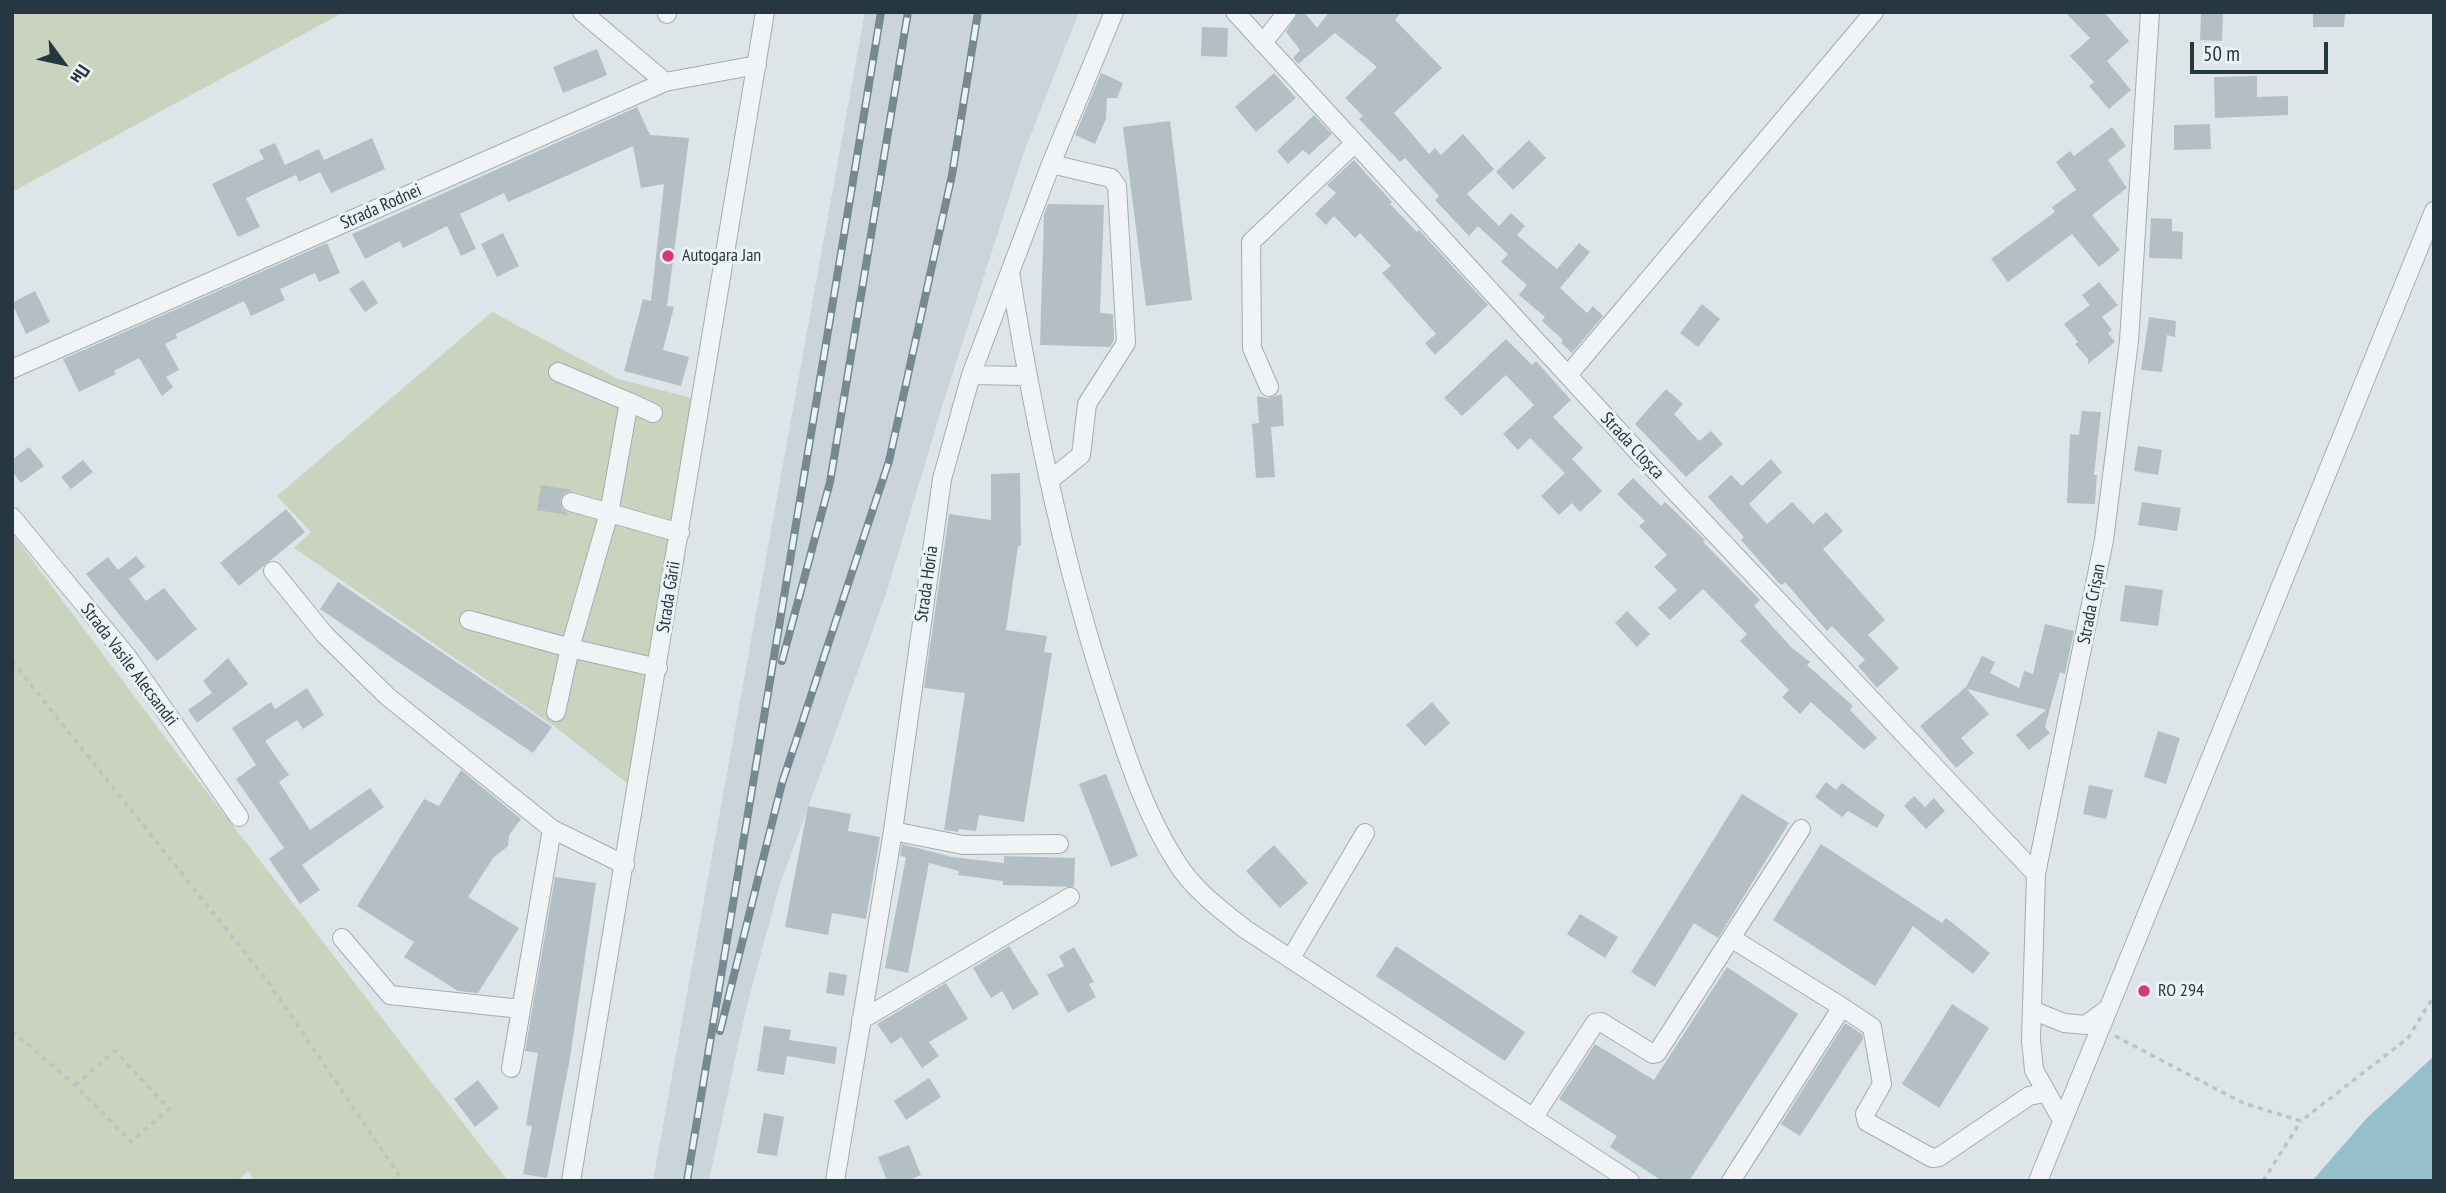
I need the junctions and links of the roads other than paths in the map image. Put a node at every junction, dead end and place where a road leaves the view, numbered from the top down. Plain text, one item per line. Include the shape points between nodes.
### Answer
1 (765, 12) edge
2 (1114, 12) edge
3 (1235, 12) edge
4 (1287, 12) edge
5 (1874, 12) edge
6 (2150, 12) edge
7 (583, 13) edge
8 (1263, 43) junction
9 (757, 65) junction
10 (665, 82) junction
11 (1355, 143) junction
12 (1051, 164) junction
13 (2434, 211) edge
14 (1010, 272) junction
15 (12, 369) edge
16 (558, 372) dead end
17 (971, 375) junction
18 (1567, 375) junction
19 (1026, 376) junction
20 (1269, 387) dead end
21 (629, 402) junction
22 (653, 413) dead end
23 (1050, 480) junction
24 (571, 502) dead end
25 (608, 513) junction
26 (12, 517) edge
27 (680, 533) junction
28 (273, 571) dead end
29 (469, 620) dead end
30 (570, 648) junction
31 (657, 668) junction
32 (556, 712) dead end
33 (239, 817) dead end
34 (552, 829) junction
35 (1801, 829) dead end
36 (893, 831) junction
37 (1365, 833) dead end
38 (1059, 844) dead end
39 (625, 865) junction
40 (2036, 873) junction
41 (1070, 897) dead end
42 (342, 938) dead end
43 (1731, 938) junction
44 (1291, 958) junction
45 (1842, 1007) junction
46 (2109, 1007) junction
47 (521, 1009) junction
48 (2032, 1010) junction
49 (861, 1020) junction
50 (511, 1068) dead end
51 (2044, 1093) junction
52 (1533, 1118) junction
53 (2062, 1120) junction
54 (571, 1181) edge
55 (835, 1181) edge
56 (1630, 1181) edge
57 (1731, 1181) edge
58 (2038, 1181) edge

1 - 9 street, Strada Gării
2 - 12 street, Strada Horia
3 - 8 street, Strada Cloșca
4 - 8 street
5 - 18 street
6 - 40 street, Strada Crișan via 2129,341 2104,540
7 - 10 street
8 - 11 street, Strada Cloșca
9 - 10 street, Strada Rodnei
9 - 27 street, Strada Gării
10 - 15 street, Strada Rodnei
11 - 18 street, Strada Cloșca
11 - 20 street via 1251,242 1252,348
12 - 14 street, Strada Horia
12 - 23 street via 1111,178 1117,186 1126,343 1087,404 1081,455
13 - 46 street
14 - 17 street, Strada Horia
14 - 19 street
16 - 21 street
17 - 19 street
17 - 36 street, Strada Horia via 942,479
18 - 40 street, Strada Cloșca
19 - 23 street
21 - 22 street
21 - 25 street
23 - 44 street via 1090,646 1146,807 1177,864 1206,898
24 - 25 street
25 - 27 street
25 - 30 street
26 - 33 street, Strada Vasile Alecsandri via 126,656
27 - 31 street, Strada Gării
28 - 34 street via 325,635 387,696
29 - 30 street
30 - 31 street
30 - 32 street
31 - 39 street, Strada Gării
34 - 39 street
34 - 47 street
35 - 43 street
36 - 38 street via 963,845
36 - 49 street, Strada Horia
37 - 44 street
39 - 54 street, Strada Gării
40 - 48 street, Strada Crișan
41 - 49 street
42 - 47 street via 390,995
43 - 45 street
43 - 52 street via 1657,1053 1601,1022 1595,1023
44 - 52 street
45 - 51 street via 1872,1027 1882,1084 1865,1114 1867,1122 1932,1158 2029,1096
45 - 57 street
46 - 48 street via 2085,1025 2056,1021
46 - 53 street
47 - 50 street
48 - 51 street, Strada Crișan via 2034,1070
49 - 55 street, Strada Horia
51 - 53 street, Strada Crișan
52 - 56 street
53 - 58 street

